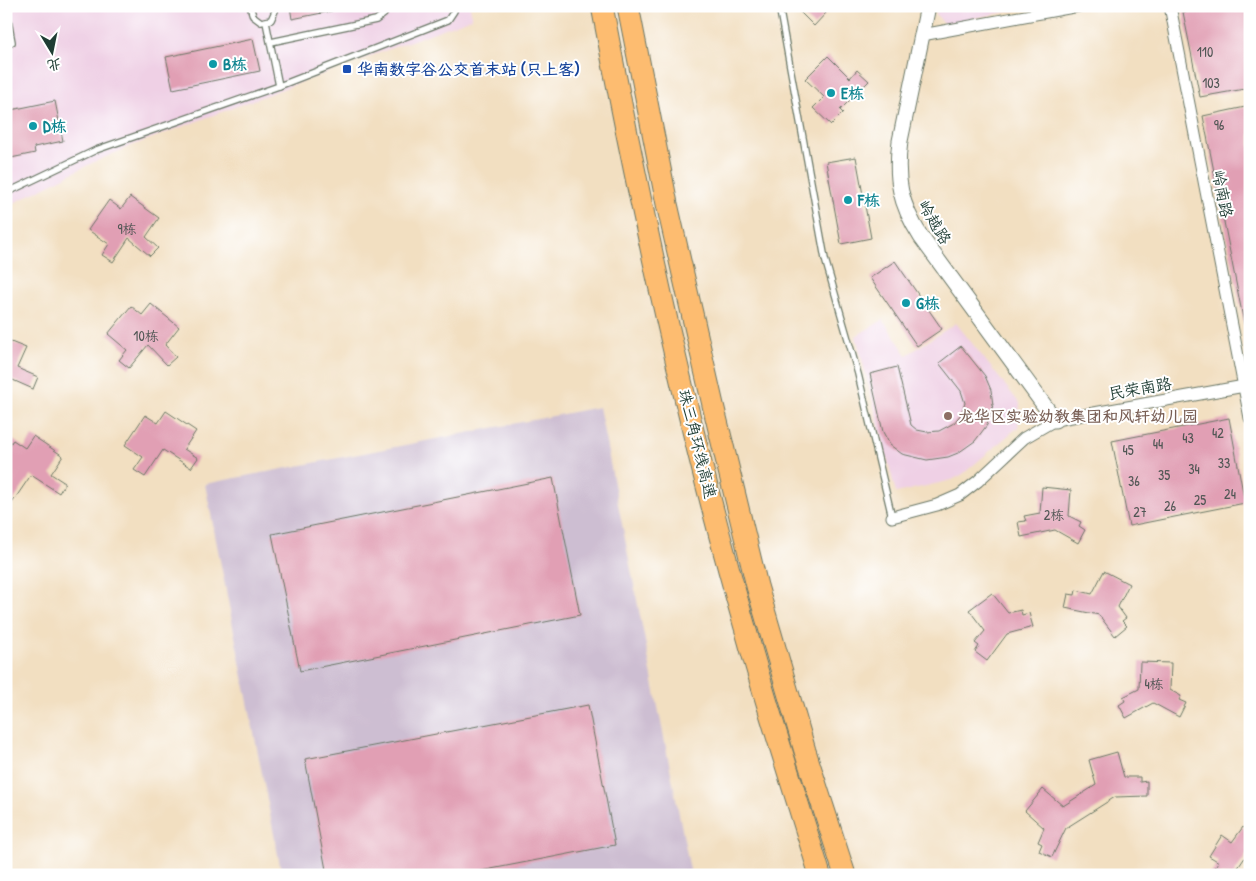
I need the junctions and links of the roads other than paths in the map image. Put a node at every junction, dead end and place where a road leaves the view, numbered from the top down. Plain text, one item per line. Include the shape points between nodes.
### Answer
1 (250, 6) edge
2 (275, 6) edge
3 (386, 6) edge
4 (453, 6) edge
5 (602, 6) edge
6 (628, 6) edge
7 (779, 6) edge
8 (928, 6) edge
9 (1079, 6) edge
10 (1170, 6) edge
11 (6, 9) edge
12 (266, 22) junction
13 (922, 35) junction
14 (12, 42) dead end
15 (271, 42) junction
16 (279, 86) junction
17 (6, 192) edge
18 (1247, 386) edge
19 (1250, 418) edge
20 (1055, 420) junction
21 (892, 517) joint
22 (820, 875) edge
23 (845, 875) edge

1 - 12 lane via 252,16
2 - 12 lane via 274,16
3 - 15 lane via 384,14 376,20
4 - 16 lane via 454,11 448,20
5 - 22 highway, 珠三角环线高速 via 654,264 697,445 748,637
6 - 23 highway, 珠三角环线高速 via 667,204 757,586
7 - 21 lane via 824,259 855,365
8 - 13 street, 岭越路
9 - 13 street
10 - 18 street, 岭南路
11 - 14 lane
12 - 15 lane
13 - 20 street, 岭越路 via 900,141 898,180 902,201 921,237
15 - 16 lane
16 - 17 lane via 96,150
18 - 19 street, 岭南路
18 - 20 street, 民荣南路
20 - 21 street, 民荣南路 via 1024,438 960,495

